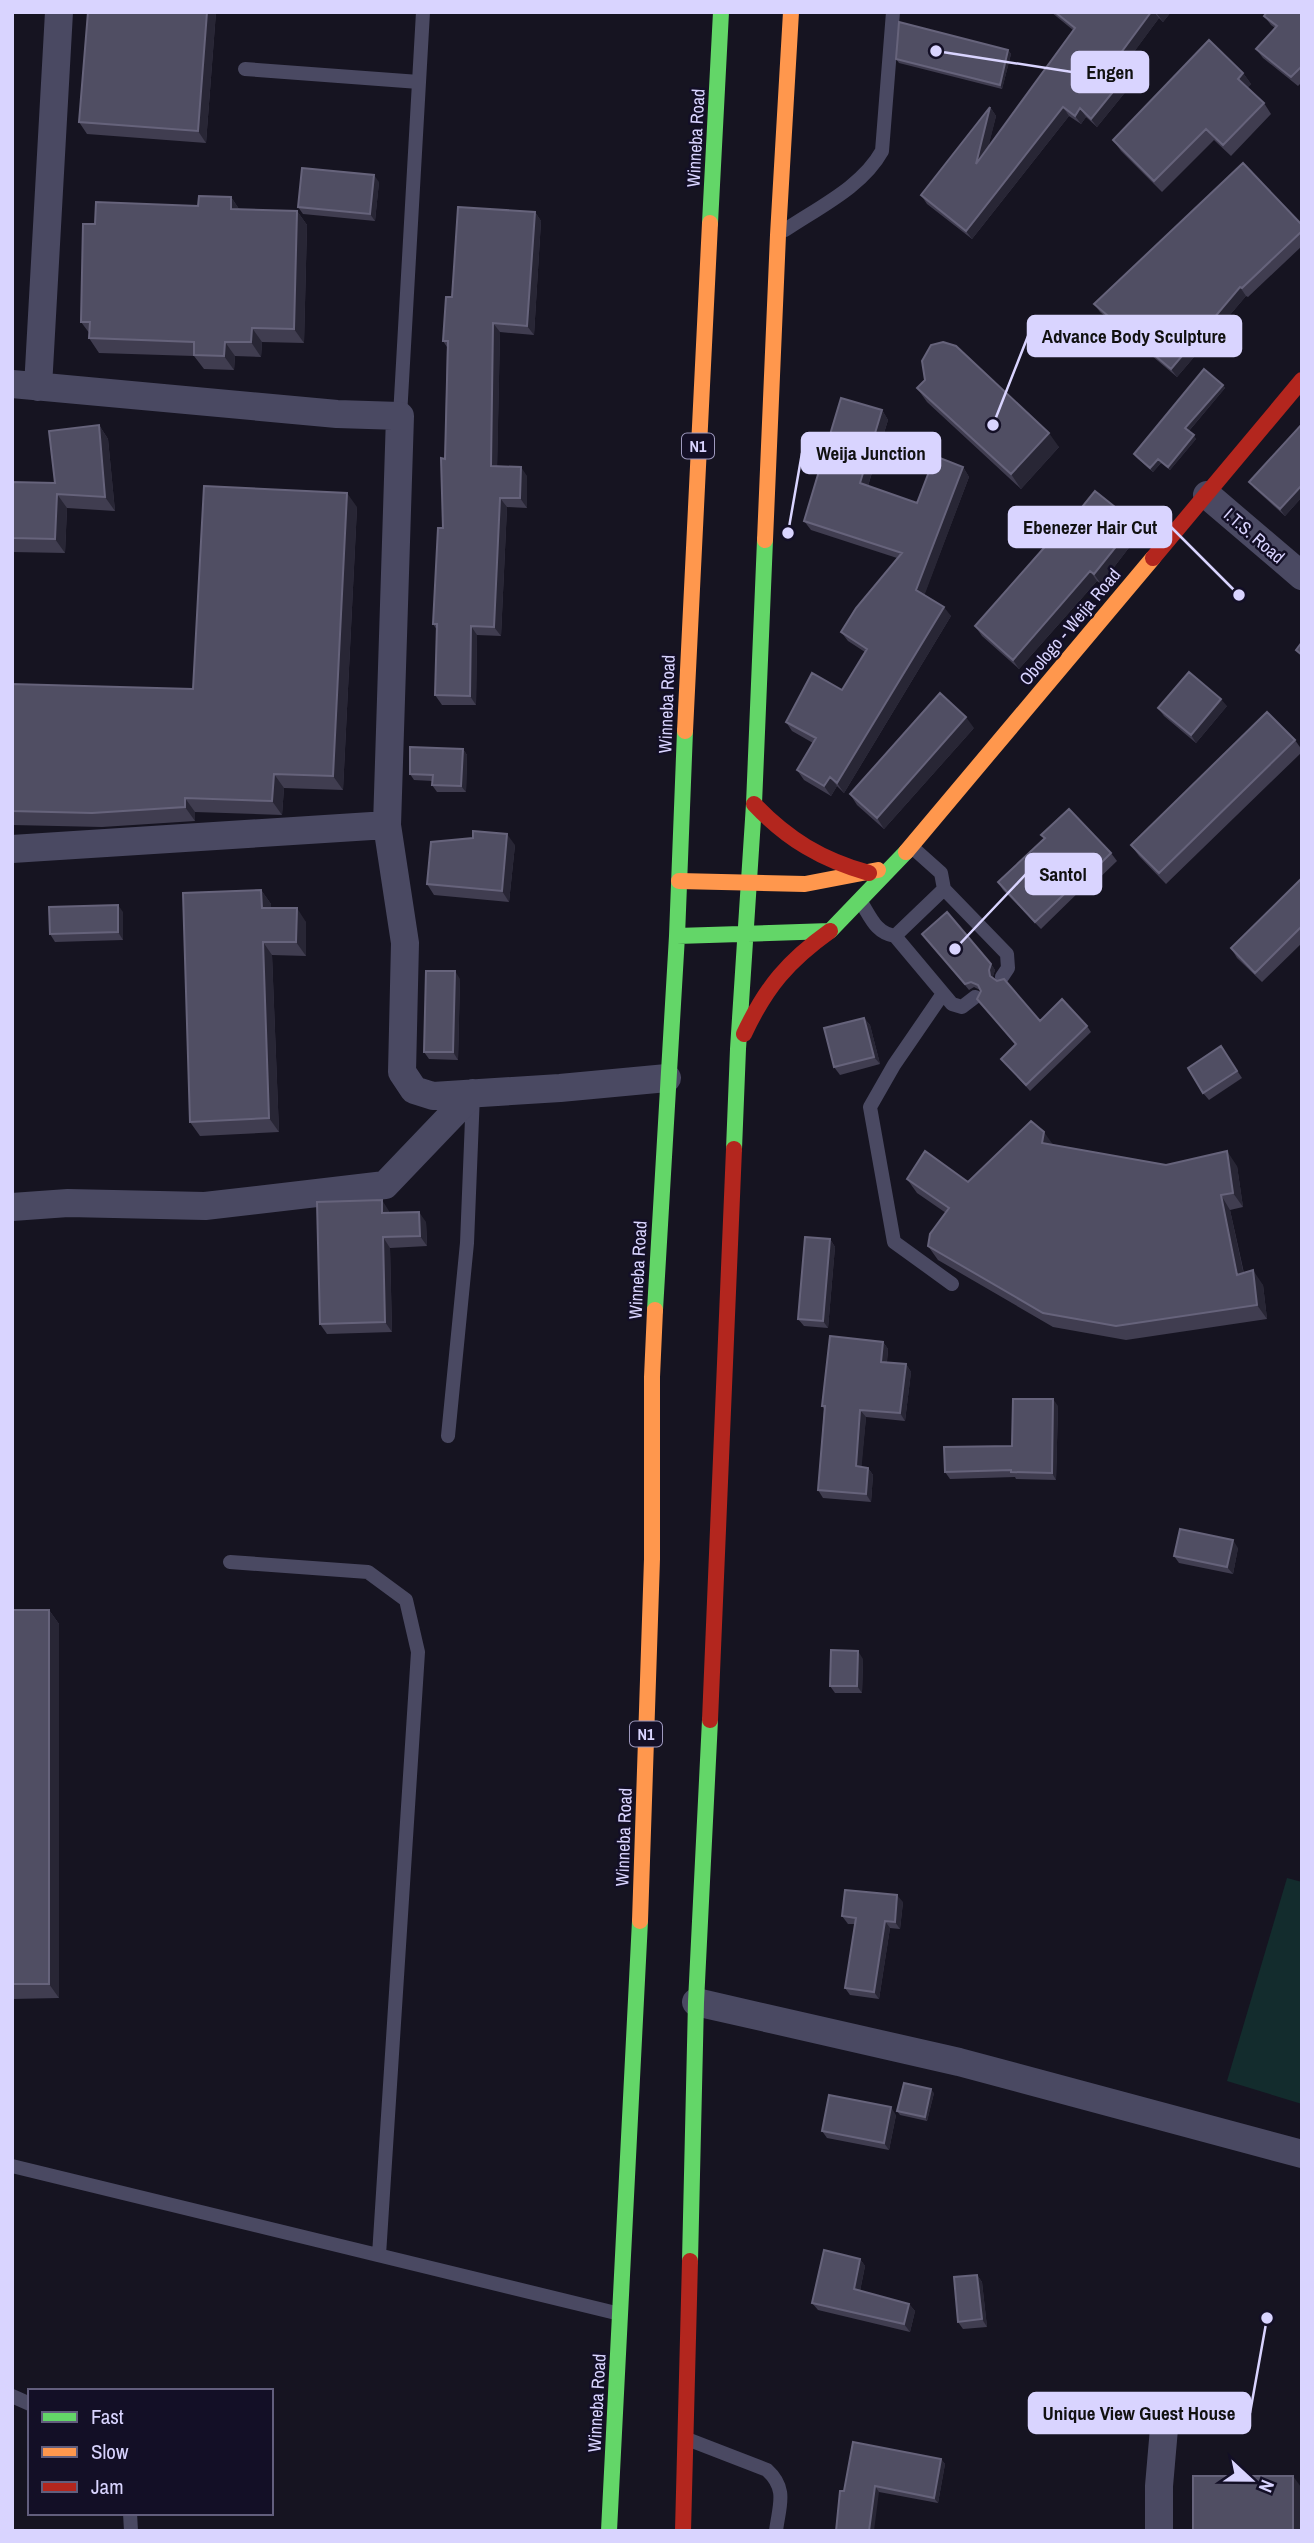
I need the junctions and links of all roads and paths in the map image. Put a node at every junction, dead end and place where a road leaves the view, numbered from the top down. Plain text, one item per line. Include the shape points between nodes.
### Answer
1 (59, 12) edge
2 (423, 12) edge
3 (721, 12) edge
4 (791, 12) edge
5 (893, 12) edge
6 (245, 69) dead end
7 (419, 82) junction
8 (778, 234) junction
9 (1302, 380) edge
10 (25, 386) edge
11 (400, 416) junction
12 (1207, 495) junction
13 (1302, 576) edge
14 (754, 804) junction
15 (387, 825) junction
16 (911, 847) junction
17 (12, 849) edge
18 (894, 866) junction
19 (869, 873) junction
20 (679, 881) junction
21 (747, 884) junction
22 (944, 889) junction
23 (860, 901) junction
24 (830, 931) junction
25 (745, 934) junction
26 (677, 936) junction
27 (895, 936) junction
28 (1002, 977) edge
29 (942, 995) junction
30 (975, 997) edge
31 (738, 1049) junction
32 (667, 1078) junction
33 (473, 1093) junction
34 (12, 1208) edge
35 (952, 1284) edge
36 (448, 1436) dead end
37 (230, 1562) dead end
38 (696, 2002) junction
39 (1302, 2154) edge
40 (12, 2166) edge
41 (379, 2255) junction
42 (621, 2314) junction
43 (12, 2396) edge
44 (28, 2403) edge
45 (1165, 2417) dead end
46 (686, 2438) junction
47 (609, 2531) edge
48 (683, 2531) edge
49 (776, 2531) edge
50 (1159, 2531) edge

1 - 10 street
2 - 7 lane
3 - 20 main road, Winneba Road / N1
4 - 8 main road
5 - 8 lane via 882,151 860,180
6 - 7 lane
7 - 11 lane
8 - 14 main road
9 - 12 main road, Obologo - Weija Road
10 - 11 street
11 - 15 street
12 - 13 street, I.T.S. Road
12 - 16 main road, Obologo - Weija Road
14 - 19 main road via 772,824 817,856
14 - 21 main road
15 - 17 street
15 - 33 street via 405,943 402,1072 414,1090 433,1096
16 - 18 main road, Obologo - Weija Road
16 - 22 lane via 941,873
18 - 19 main road
18 - 23 main road, Obologo - Weija Road
19 - 21 main road via 805,884
20 - 21 main road
20 - 26 main road, Winneba Road / N1
21 - 25 main road
22 - 27 lane
22 - 28 lane via 1007,954 1008,968
23 - 24 main road, Obologo - Weija Road
23 - 27 lane via 878,930
24 - 25 main road
24 - 31 main road, Obologo - Weija Road via 800,951 775,976
25 - 26 main road
25 - 31 main road
26 - 32 main road, Winneba Road / N1
27 - 29 lane
29 - 30 lane via 962,1007
29 - 35 lane via 870,1107 894,1242
31 - 38 main road
32 - 33 street
32 - 42 main road, Winneba Road / N1 via 652,1377 652,1559 638,1982
33 - 34 street via 385,1185 205,1206 68,1203
33 - 36 lane via 467,1243
37 - 41 lane via 368,1572 406,1600 418,1652
38 - 39 street via 959,2062
38 - 46 main road
40 - 41 lane
41 - 42 lane
42 - 47 main road, Winneba Road / N1
43 - 44 lane
45 - 50 street
46 - 48 main road
46 - 49 lane via 768,2470 777,2479 781,2491

